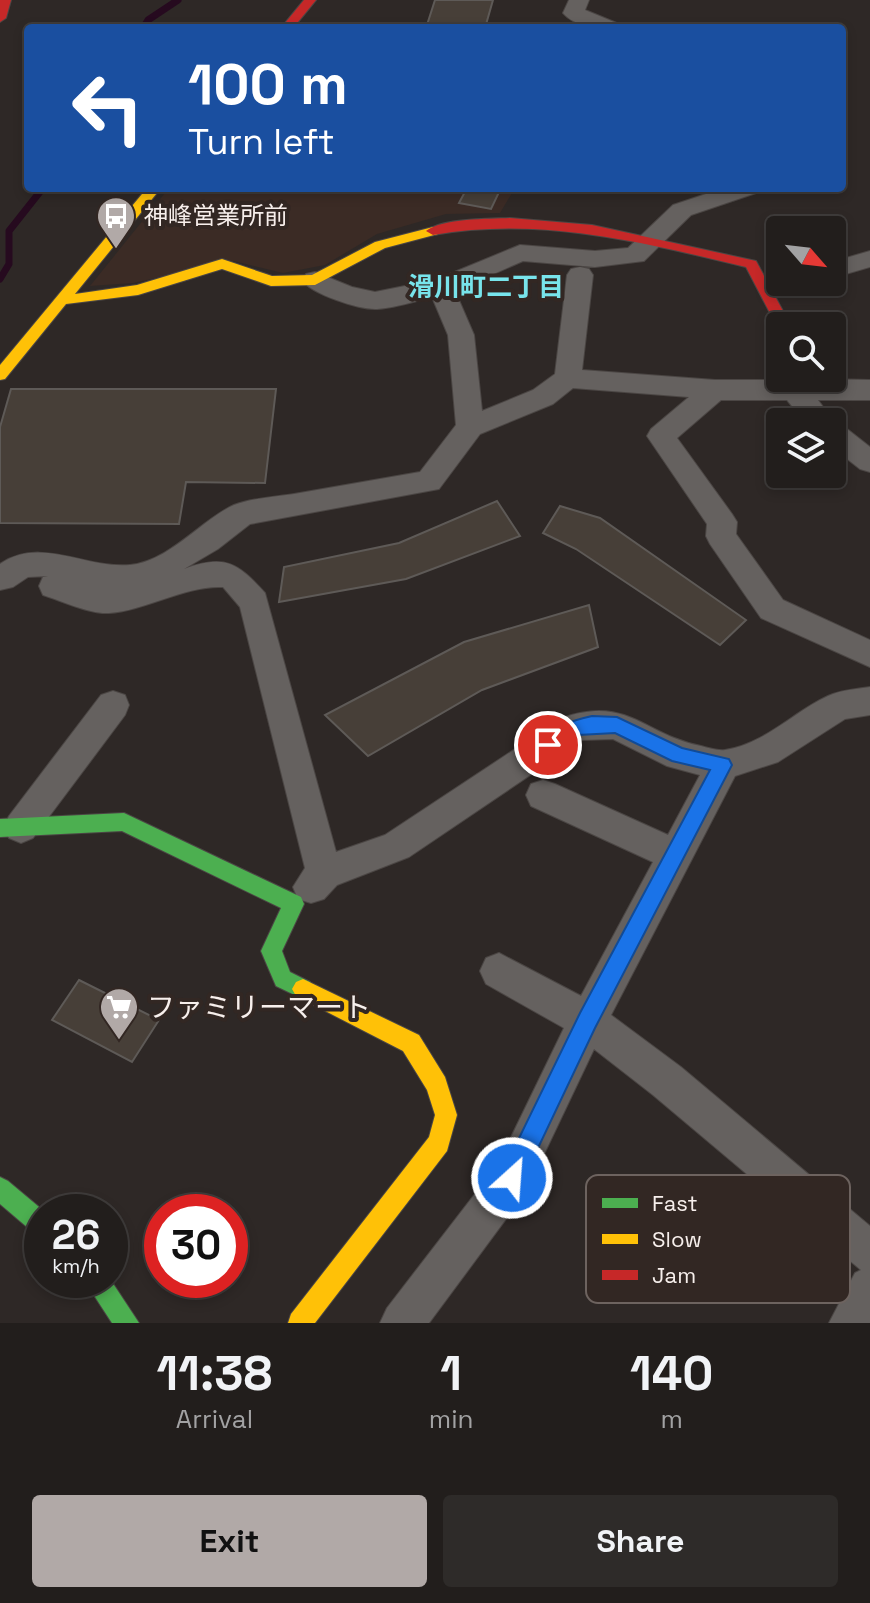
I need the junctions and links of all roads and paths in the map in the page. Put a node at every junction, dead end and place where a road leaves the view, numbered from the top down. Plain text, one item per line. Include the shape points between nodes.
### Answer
1 (5, 0) edge
2 (310, 0) edge
3 (579, 0) edge
4 (0, 18) edge
5 (290, 24) edge
6 (602, 24) edge
7 (151, 192) edge
8 (736, 192) edge
9 (651, 240) junction
10 (870, 259) edge
11 (846, 266) edge
12 (580, 275) dead end
13 (766, 276) edge
14 (315, 280) junction
15 (441, 287) junction
16 (62, 300) junction
17 (0, 375) edge
18 (568, 378) junction
19 (766, 385) edge
20 (846, 388) edge
21 (715, 390) junction
22 (870, 390) edge
23 (470, 427) junction
24 (846, 443) edge
25 (870, 462) edge
26 (1, 580) edge
27 (870, 654) edge
28 (870, 701) edge
29 (113, 705) dead end
30 (723, 765) junction
31 (543, 795) dead end
32 (10, 827) edge
33 (675, 855) junction
34 (324, 873) junction
35 (294, 904) junction
36 (499, 971) dead end
37 (588, 1021) junction
38 (778, 1175) edge
39 (0, 1189) edge
40 (24, 1210) edge
41 (850, 1236) edge
42 (870, 1253) edge
43 (870, 1288) edge
44 (109, 1298) edge
45 (127, 1323) edge
46 (300, 1323) edge
47 (402, 1323) edge
48 (851, 1323) edge

1 - 4 main road
2 - 5 main road
3 - 6 street via 573,13
7 - 16 main road
8 - 9 street via 682,210
9 - 13 main road via 751,264
9 - 14 main road via 539,224 453,226 380,245
9 - 15 street via 635,255 595,259 520,253
10 - 11 street
12 - 18 street
14 - 15 street via 375,301
14 - 16 main road via 271,281 222,264 138,290
15 - 23 street via 461,335
16 - 17 main road
18 - 21 street
18 - 23 street via 543,397
19 - 21 street
20 - 22 street
21 - 27 street via 661,436 722,522 721,536 772,609
23 - 26 street via 429,481 242,514 159,569 130,577 40,562 19,567
24 - 25 street
26 - 34 street via 31,579 106,601 204,574 231,576 254,602
28 - 30 street via 838,706 766,752
29 - 32 street
30 - 33 street
30 - 34 street via 679,756 617,725 574,728 397,846
31 - 33 street
32 - 35 main road via 124,822
33 - 37 street
34 - 35 street
35 - 46 main road via 271,951 283,979 411,1043 437,1085 446,1115 439,1143
36 - 37 street
37 - 38 street
37 - 47 street via 512,1178
39 - 40 main road
41 - 42 street
43 - 48 street
44 - 45 main road

